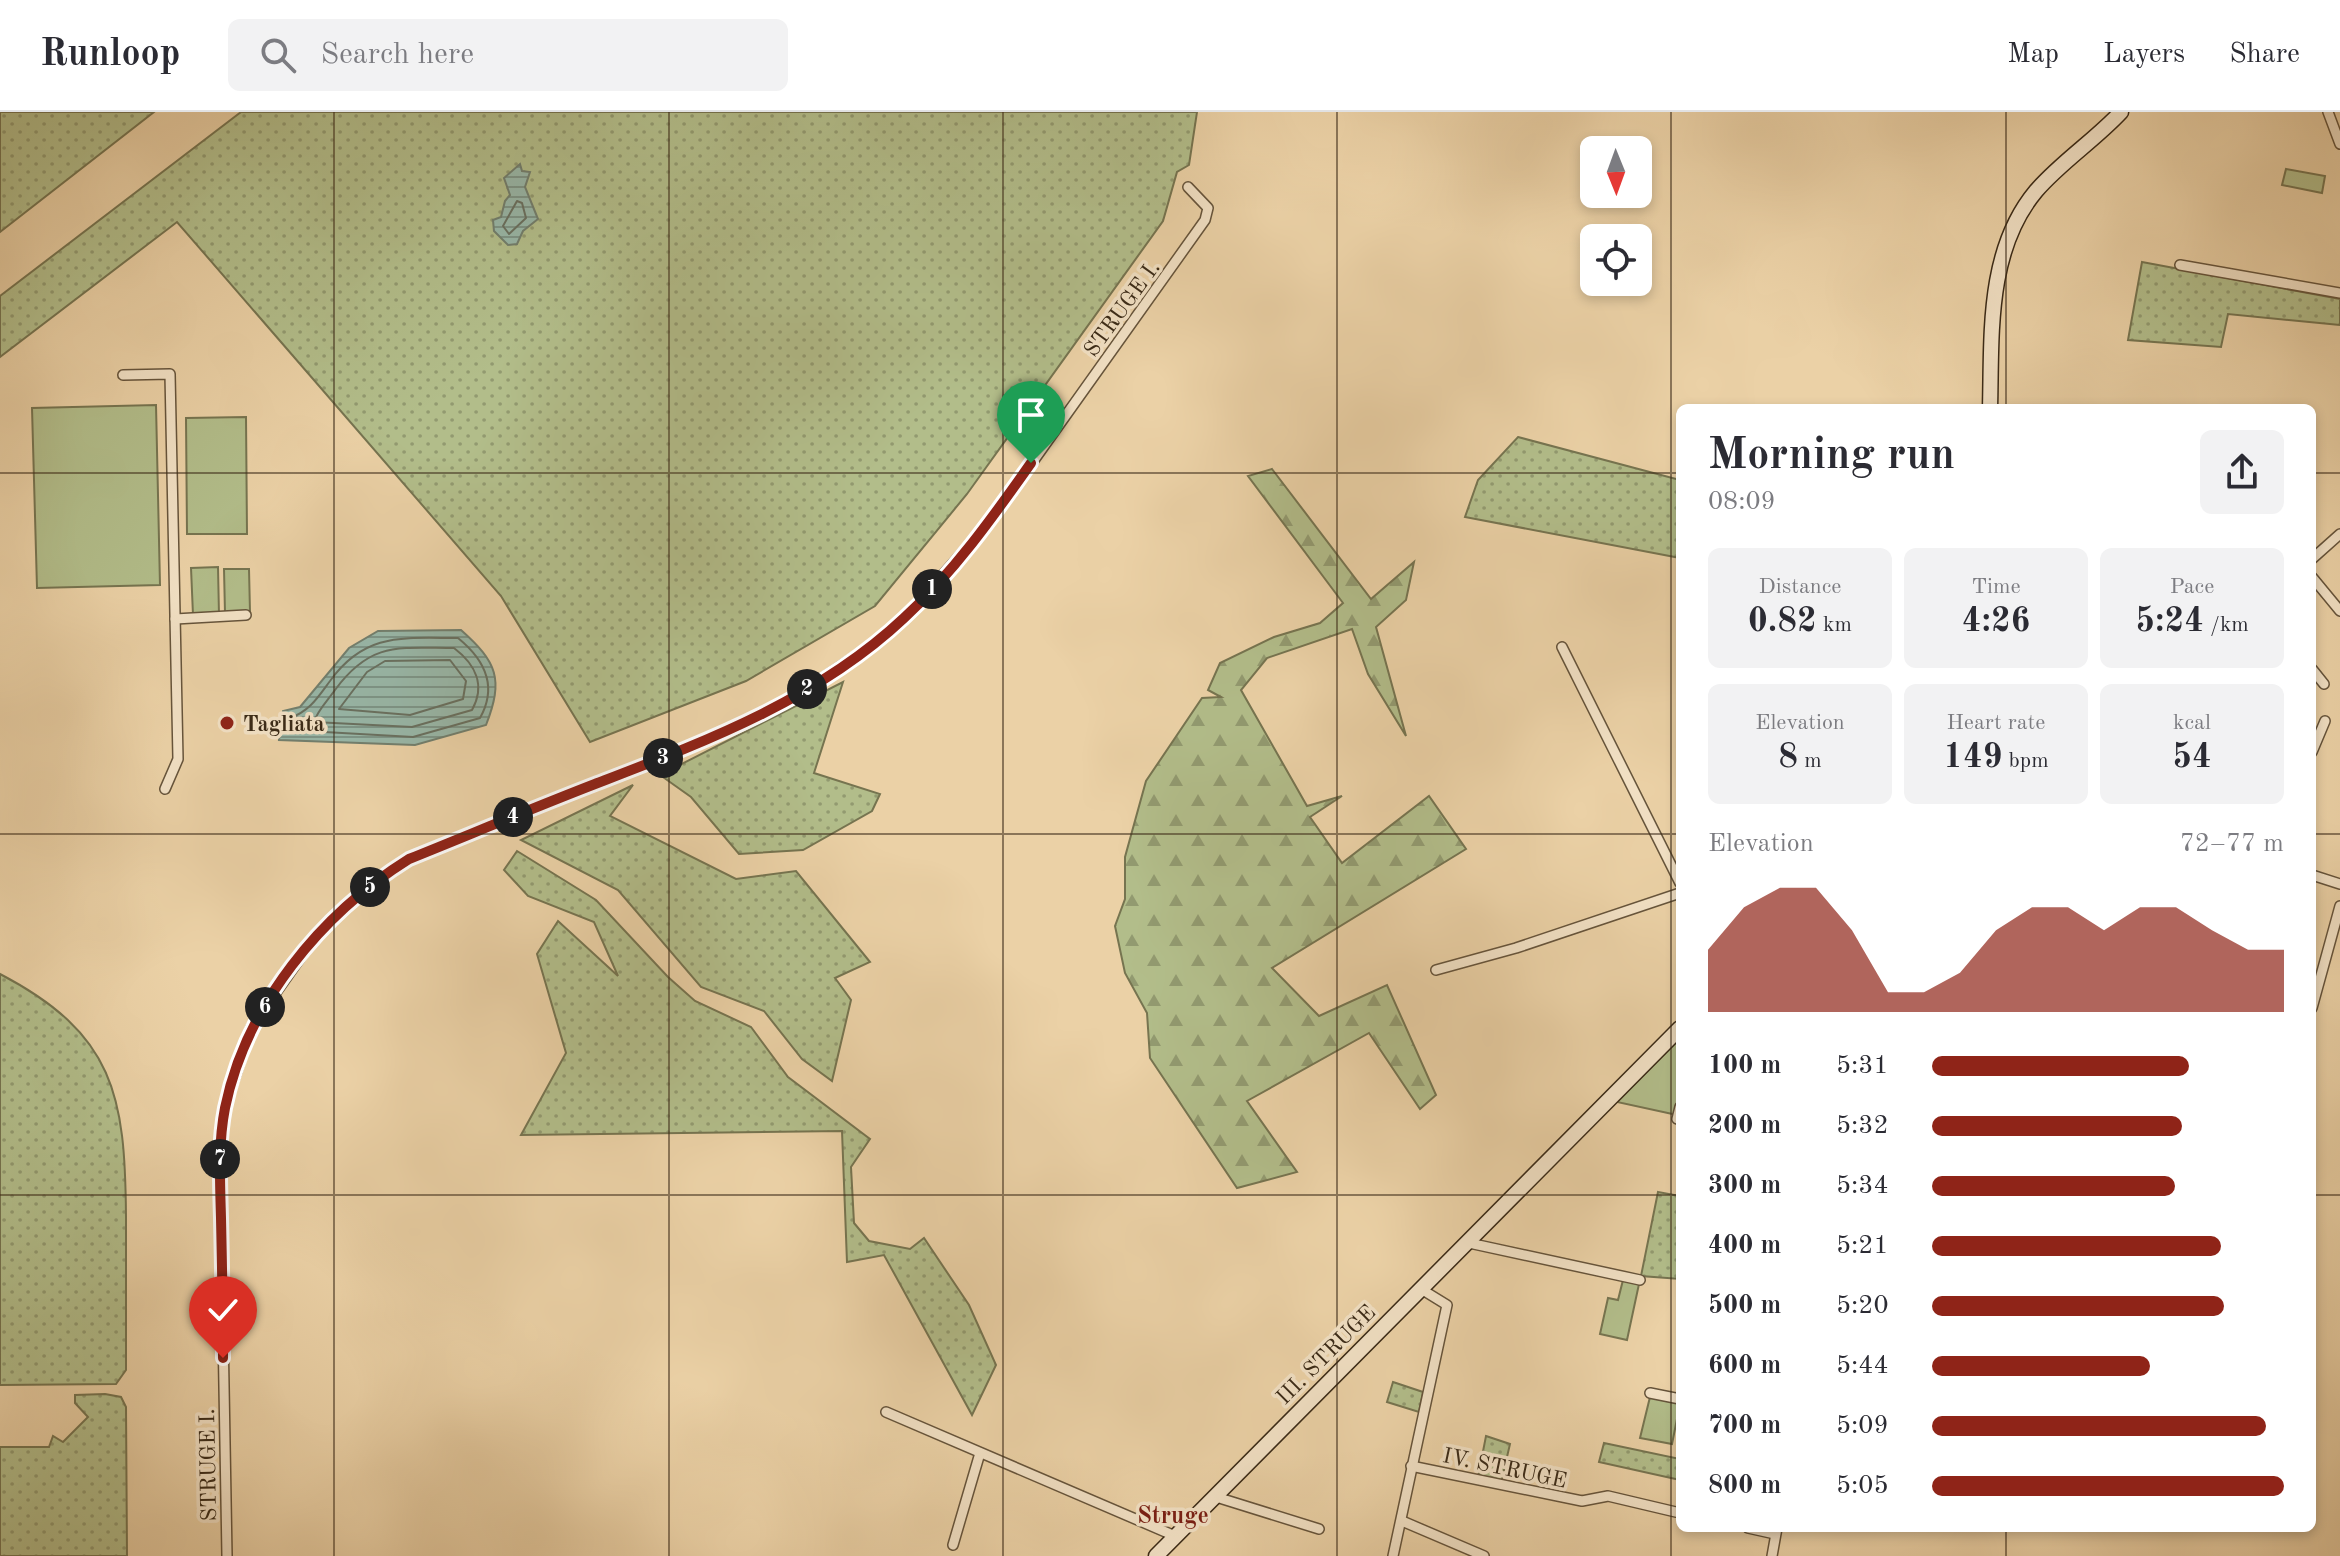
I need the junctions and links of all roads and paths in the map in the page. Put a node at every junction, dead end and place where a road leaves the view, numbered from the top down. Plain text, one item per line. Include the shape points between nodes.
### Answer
1 (2121, 112) edge
2 (2328, 112) edge
3 (2340, 144) edge
4 (1188, 187) dead end
5 (2180, 265) dead end
6 (2340, 293) edge
7 (123, 375) dead end
8 (1990, 404) edge
9 (2340, 534) edge
10 (2316, 555) edge
11 (2316, 582) edge
12 (2340, 611) edge
13 (246, 615) dead end
14 (175, 619) junction
15 (1562, 647) dead end
16 (2316, 674) edge
17 (2324, 684) dead end
18 (2325, 721) dead end
19 (2316, 742) edge
20 (165, 789) dead end
21 (1676, 875) edge
22 (2316, 876) edge
23 (2340, 884) edge
24 (1676, 899) edge
25 (2340, 906) edge
26 (1436, 970) dead end
27 (2316, 993) edge
28 (1676, 1032) edge
29 (1469, 1243) junction
30 (1640, 1280) dead end
31 (1421, 1289) junction
32 (1650, 1393) dead end
33 (1676, 1398) edge
34 (886, 1412) dead end
35 (980, 1453) junction
36 (1411, 1466) junction
37 (1213, 1496) junction
38 (1676, 1512) edge
39 (1402, 1521) junction
40 (1319, 1529) dead end
41 (1776, 1532) edge
42 (1175, 1536) junction
43 (953, 1545) dead end
44 (1158, 1554) edge
45 (227, 1556) edge
46 (1393, 1556) edge
47 (1484, 1556) edge
48 (1772, 1556) edge

1 - 8 street via 2035,192 2013,229 1994,301
2 - 3 street
4 - 45 street, STRUGE I. via 1208,208 1205,220 992,519 904,619 780,707 409,859 344,907 284,977 251,1028 225,1107 220,1160
5 - 6 street
7 - 14 street via 170,374
9 - 10 street
11 - 12 street
13 - 14 street
14 - 20 street via 178,759
15 - 21 street
16 - 17 street
18 - 19 street
22 - 23 street
24 - 26 street
25 - 27 street
28 - 29 street, III. STRUGE
29 - 30 street
29 - 31 street, III. STRUGE
31 - 36 street, IV. STRUGE via 1447,1305
31 - 37 street, III. STRUGE
32 - 33 street
34 - 35 street
35 - 42 street
35 - 43 street
36 - 38 street, IV. STRUGE via 1592,1502 1608,1496
36 - 39 street, IV. STRUGE
37 - 40 street
37 - 42 street, III. STRUGE
39 - 46 street, IV. STRUGE
39 - 47 street
41 - 48 street
42 - 44 street, III. STRUGE

